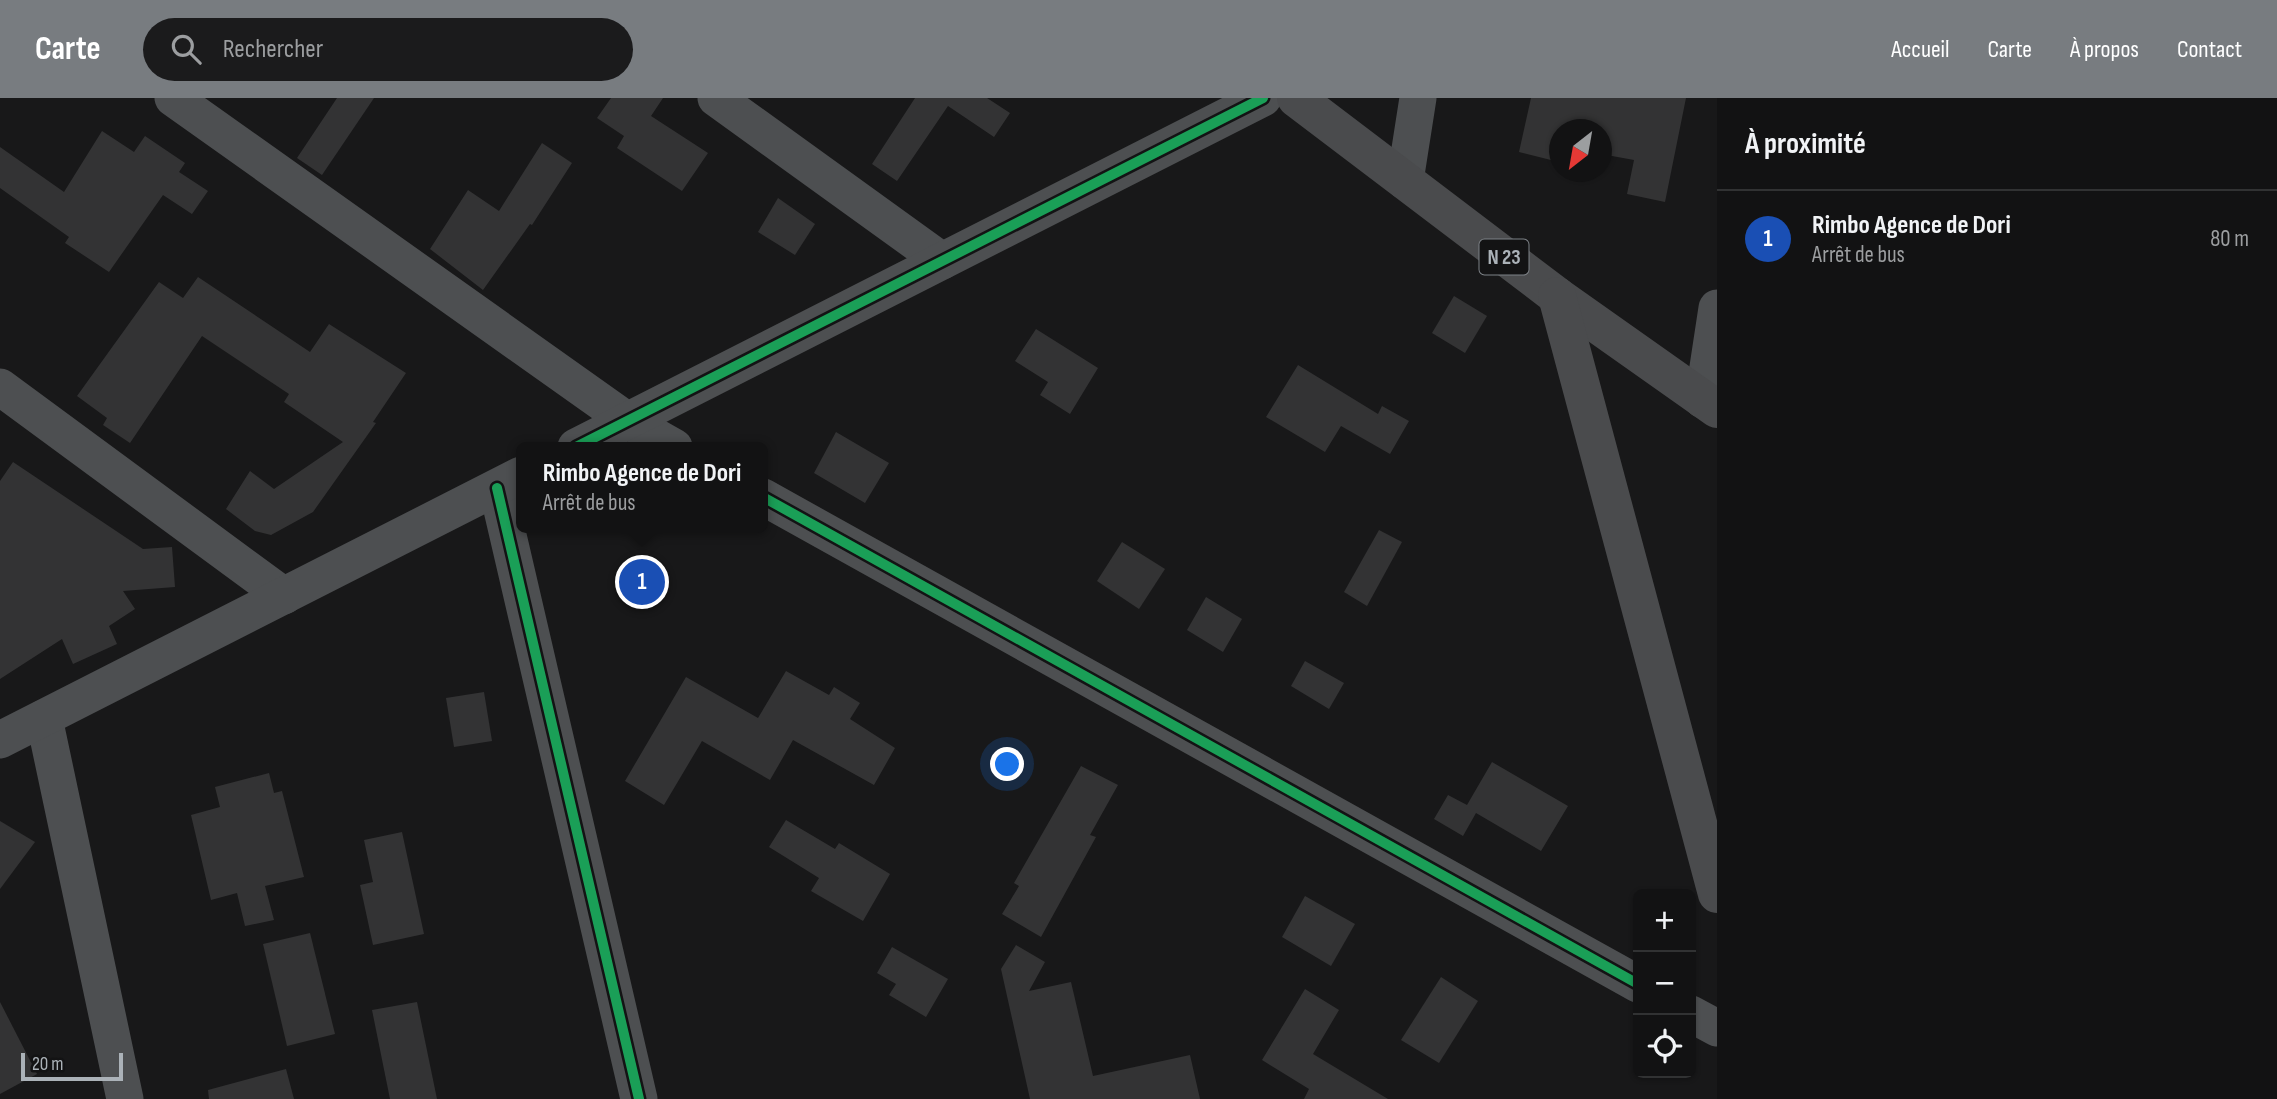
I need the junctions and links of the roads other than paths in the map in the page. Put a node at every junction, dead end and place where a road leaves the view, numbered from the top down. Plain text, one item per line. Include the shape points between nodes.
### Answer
1 (173, 98) edge
2 (716, 98) edge
3 (1263, 98) edge
4 (1296, 98) edge
5 (1419, 98) edge
6 (1405, 181) junction
7 (942, 261) junction
8 (1557, 296) junction
9 (1717, 308) edge
10 (0, 387) edge
11 (1710, 404) edge
12 (628, 421) junction
13 (586, 442) edge
14 (665, 442) edge
15 (509, 481) edge
16 (768, 500) edge
17 (516, 514) edge
18 (520, 533) edge
19 (284, 596) junction
20 (44, 718) junction
21 (0, 740) edge
22 (1717, 894) edge
23 (1633, 981) edge
24 (1693, 1015) edge
25 (1717, 1028) edge
26 (116, 1095) edge
27 (639, 1099) edge

1 - 12 street
2 - 7 street
3 - 7 street
4 - 6 main road, N 23
5 - 6 street
6 - 8 main road, N 23
7 - 12 street
8 - 11 main road, N 23
8 - 22 main road
9 - 11 street
10 - 19 street
12 - 13 street
12 - 14 street
15 - 17 street
15 - 19 street
16 - 23 street
18 - 27 street
19 - 20 street
20 - 21 street
20 - 26 street
24 - 25 street

